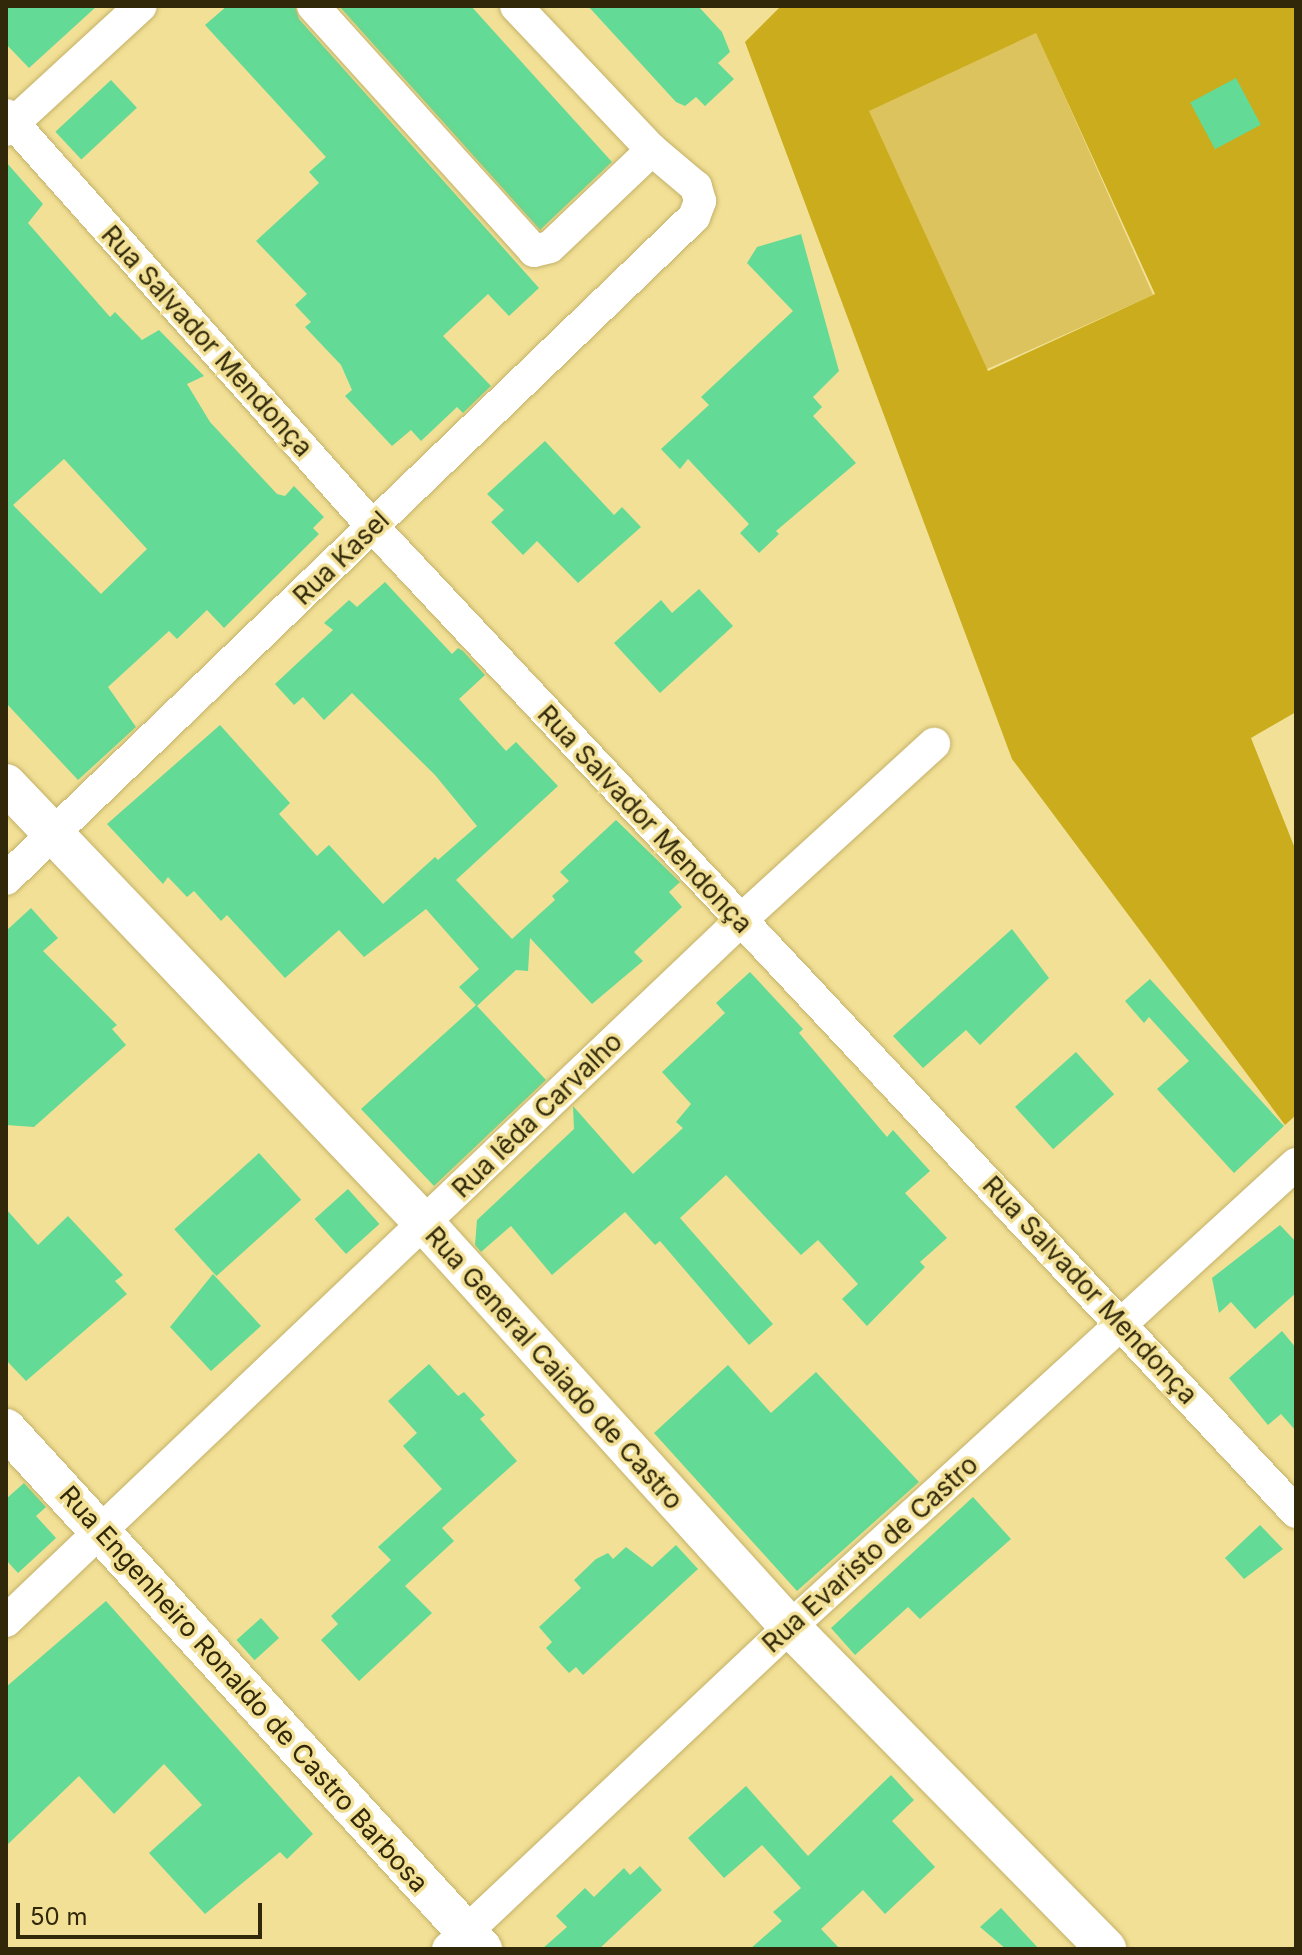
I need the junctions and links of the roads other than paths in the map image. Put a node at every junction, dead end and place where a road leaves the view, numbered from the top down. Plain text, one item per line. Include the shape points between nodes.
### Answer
1 (141, 6) edge
2 (313, 6) edge
3 (516, 6) edge
4 (8, 123) edge
5 (652, 150) junction
6 (373, 527) junction
7 (934, 744) dead end
8 (6, 784) edge
9 (53, 836) junction
10 (6, 879) edge
11 (740, 921) junction
12 (1296, 1164) edge
13 (424, 1223) junction
14 (1124, 1324) junction
15 (6, 1429) edge
16 (1296, 1512) edge
17 (103, 1534) junction
18 (6, 1621) edge
19 (790, 1627) junction
20 (465, 1943) edge
21 (1106, 1949) edge

1 - 4 street
2 - 5 street via 534,251 550,247
3 - 5 street
4 - 6 street, Rua Salvador Mendonça
5 - 6 street, Rua Kasel via 699,193 694,217
6 - 9 street, Rua Kasel
6 - 11 street, Rua Salvador Mendonça
7 - 11 street, Rua Iêda Carvalho
8 - 9 street, Rua General Caiado de Castro
9 - 10 street, Rua Kasel
9 - 13 street, Rua General Caiado de Castro
11 - 13 street, Rua Iêda Carvalho
11 - 14 street, Rua Salvador Mendonça
12 - 14 street, Rua Evaristo de Castro
13 - 17 street, Rua Iêda Carvalho
13 - 19 street, Rua General Caiado de Castro
14 - 16 street, Rua Salvador Mendonça
14 - 19 street, Rua Evaristo de Castro
15 - 17 street, Rua Engenheiro Ronaldo de Castro Barbosa
17 - 18 street, Rua Iêda Carvalho
17 - 20 street, Rua Engenheiro Ronaldo de Castro Barbosa
19 - 20 street, Rua Evaristo de Castro
19 - 21 street, Rua General Caiado de Castro

